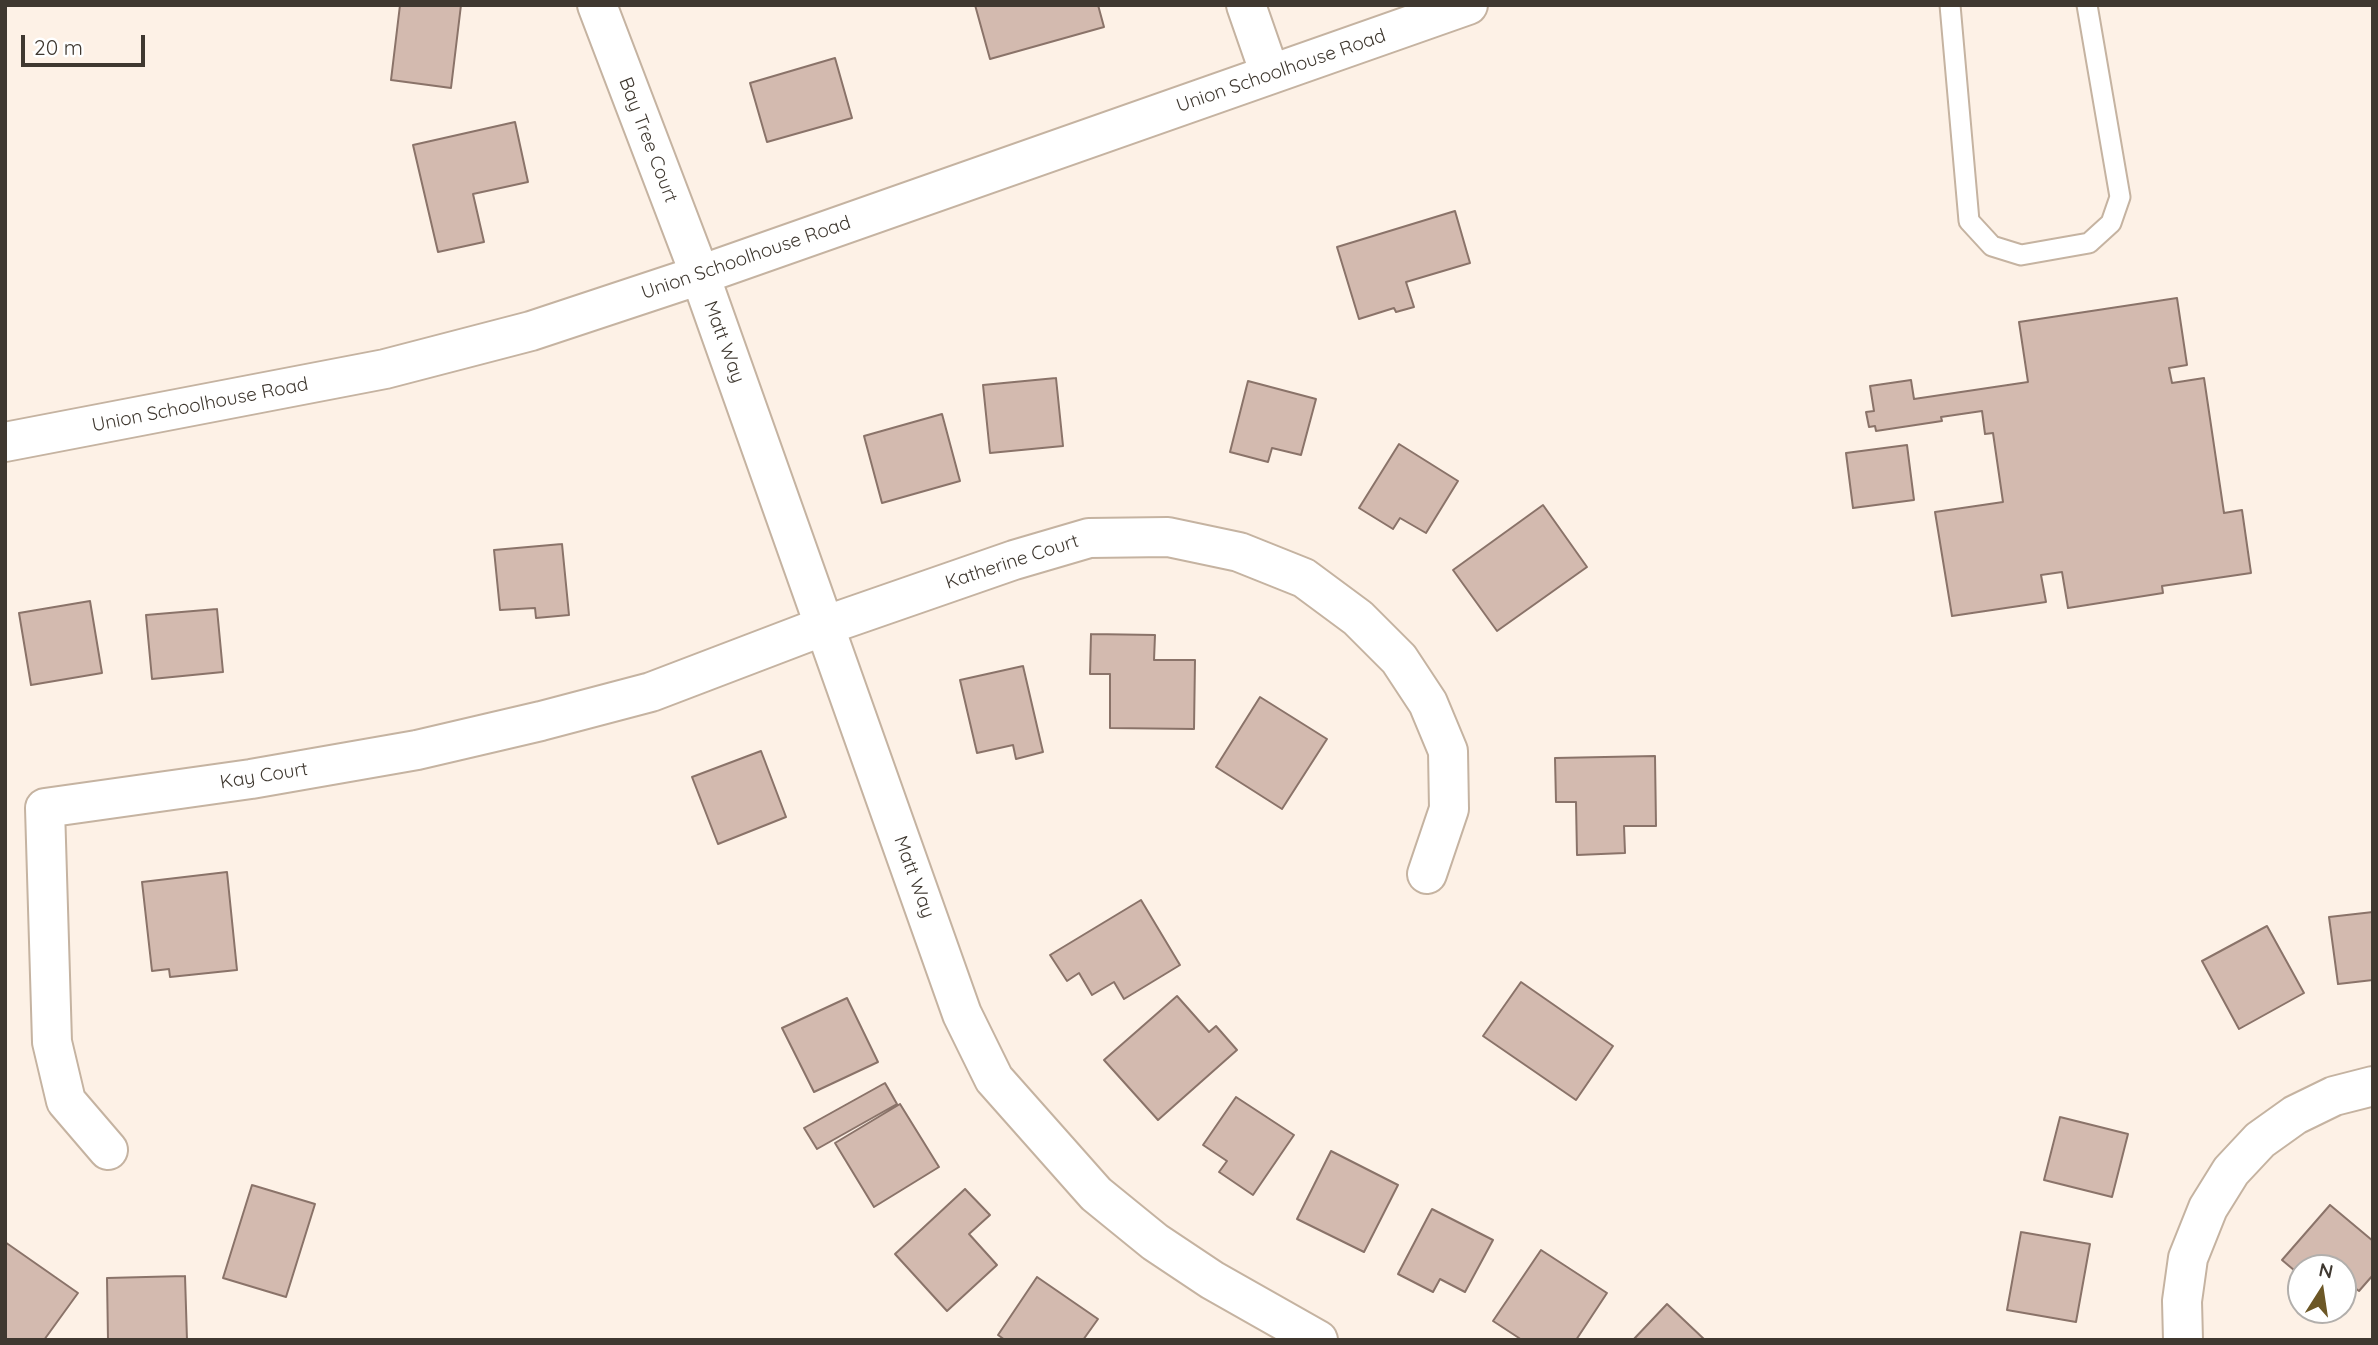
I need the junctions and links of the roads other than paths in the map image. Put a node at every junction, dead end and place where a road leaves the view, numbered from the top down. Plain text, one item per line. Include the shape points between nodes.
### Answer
1 (597, 5) edge
2 (1246, 5) edge
3 (1468, 5) edge
4 (1951, 5) edge
5 (2087, 5) edge
6 (1270, 75) junction
7 (700, 275) junction
8 (5, 442) edge
9 (824, 626) junction
10 (1426, 874) dead end
11 (2373, 1086) edge
12 (108, 1150) dead end
13 (1318, 1340) edge
14 (2183, 1340) edge

1 - 7 street, Bay Tree Court
2 - 6 street
3 - 6 street, Union Schoolhouse Road
4 - 5 lane via 1969,221 1992,246 2021,255 2089,243 2111,223 2120,197
6 - 7 street, Union Schoolhouse Road
7 - 8 street, Union Schoolhouse Road via 531,331 385,369
7 - 9 street, Matt Way
9 - 10 street, Katherine Court via 1089,538 1168,537 1239,552 1304,578 1358,618 1399,659 1427,703 1448,751 1449,809
9 - 12 street, Kay Court via 651,692 417,750 45,808 52,1042 66,1101
9 - 13 street, Matt Way via 962,1014 995,1079 1096,1194 1212,1280
11 - 14 street via 2334,1096 2295,1115 2260,1140 2231,1171 2208,1208 2188,1258

